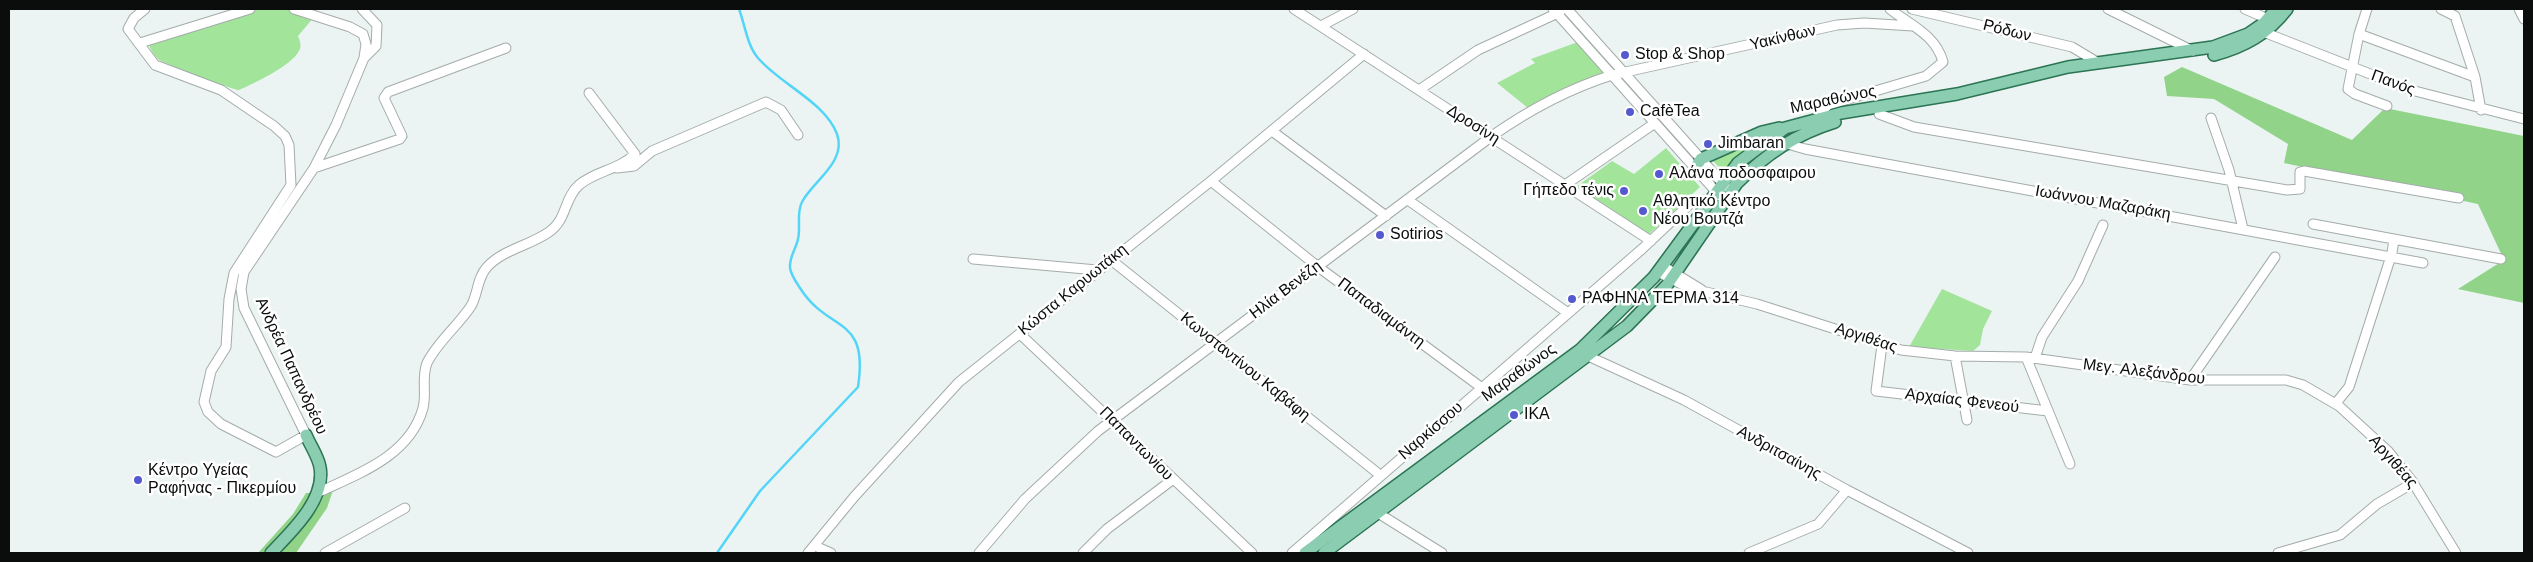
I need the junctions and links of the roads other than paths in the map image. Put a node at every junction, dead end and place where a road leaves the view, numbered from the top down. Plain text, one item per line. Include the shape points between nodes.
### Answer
1 (145, 9) edge
2 (250, 9) edge
3 (294, 9) edge
4 (362, 9) edge
5 (1294, 9) edge
6 (1353, 9) edge
7 (1567, 9) edge
8 (1890, 9) edge
9 (1912, 9) edge
10 (2108, 9) edge
11 (2245, 9) edge
12 (2276, 9) edge
13 (2287, 9) edge
14 (2367, 9) edge
15 (2441, 9) edge
16 (2519, 9) edge
17 (1555, 11) edge
18 (2268, 19) junction
19 (2524, 20) edge
20 (1321, 26) junction
21 (1913, 26) junction
22 (2266, 33) junction
23 (2359, 34) junction
24 (140, 43) junction
25 (506, 48) dead end
26 (2193, 51) junction
27 (1364, 54) junction
28 (364, 58) junction
29 (2098, 62) junction
30 (2351, 67) junction
31 (1625, 74) junction
32 (1612, 75) junction
33 (2475, 77) junction
34 (1418, 90) junction
35 (589, 93) dead end
36 (2386, 106) dead end
37 (2481, 110) junction
38 (1879, 114) junction
39 (1824, 117) junction
40 (2210, 118) dead end
41 (2524, 119) edge
42 (1655, 123) junction
43 (1796, 125) junction
44 (1272, 130) junction
45 (798, 135) dead end
46 (1492, 136) junction
47 (1784, 143) junction
48 (1701, 159) junction
49 (314, 168) junction
50 (612, 168) junction
51 (1698, 171) junction
52 (2231, 179) junction
53 (1211, 181) junction
54 (1565, 185) junction
55 (1716, 191) junction
56 (1728, 197) junction
57 (2459, 198) dead end
58 (1408, 200) junction
59 (1386, 216) junction
60 (2314, 224) dead end
61 (2103, 225) dead end
62 (2244, 229) junction
63 (2394, 239) junction
64 (1651, 241) junction
65 (2275, 257) dead end
66 (2390, 257) junction
67 (973, 259) dead end
68 (2501, 259) dead end
69 (1110, 260) junction
70 (2422, 263) dead end
71 (1317, 266) junction
72 (1660, 269) junction
73 (1096, 270) junction
74 (1673, 276) junction
75 (1568, 313) junction
76 (1020, 334) junction
77 (1216, 343) junction
78 (1882, 345) junction
79 (1588, 356) junction
80 (1955, 356) junction
81 (2031, 358) junction
82 (2190, 380) junction
83 (1482, 388) junction
84 (1962, 400) junction
85 (2336, 404) junction
86 (2048, 411) junction
87 (1112, 420) junction
88 (1967, 420) dead end
89 (306, 435) junction
90 (2070, 464) dead end
91 (1380, 475) junction
92 (1172, 480) junction
93 (2413, 483) junction
94 (1847, 490) junction
95 (317, 493) junction
96 (405, 508) dead end
97 (1378, 512) junction
98 (812, 550) edge
99 (271, 553) edge
100 (325, 553) edge
101 (831, 553) edge
102 (979, 553) edge
103 (1084, 553) edge
104 (1252, 553) edge
105 (1292, 553) edge
106 (1305, 553) edge
107 (1324, 553) edge
108 (1442, 553) edge
109 (1749, 553) edge
110 (1968, 553) edge
111 (2278, 553) edge
112 (2456, 553) edge

1 - 24 street via 134,18 128,29
2 - 24 street
3 - 28 street via 363,34 366,44
4 - 28 street, Ανδρέα Παπανδρέου via 377,25 378,36 376,46
5 - 20 street, Δροσίνη
6 - 20 street
7 - 17 street
7 - 31 street
8 - 21 street
9 - 29 street, Ρόδων via 2072,48
10 - 26 street
11 - 18 street
12 - 18 main road, Μαραθώνος
13 - 22 main road, Μαραθώνος
14 - 23 street
15 - 33 street via 2455,16
16 - 19 street
17 - 32 street
17 - 34 street via 1478,50
18 - 26 main road, Μαραθώνος via 2236,40
20 - 27 street, Δροσίνη
21 - 31 street, Υακίνθων via 1864,22 1837,25
21 - 39 street via 1935,42 1942,52 1943,62 1936,70 1903,84 1828,105 1823,110
22 - 30 street, Πανός
22 - 38 main road, Μαραθώνος via 2238,48 2210,56 2087,70 1956,102
23 - 30 street
23 - 33 street
24 - 89 street via 155,65 220,90 285,136 291,154 291,185 234,273 229,299 228,342 211,370 204,402 208,412 221,424 276,452
25 - 49 street via 388,92 384,98 402,136 400,139
26 - 29 main road, Μαραθώνος
27 - 34 street, Δροσίνη
27 - 44 street, Κώστα Καρυωτάκη
28 - 49 street, Ανδρέα Παπανδρέου
29 - 39 main road, Μαραθώνος via 1943,97
30 - 36 street via 2350,92
30 - 37 street, Πανός via 2411,90
31 - 32 street, Ηλία Βενέζη
31 - 48 street
32 - 42 street
32 - 46 street, Ηλία Βενέζη via 1552,99
33 - 37 street
34 - 46 street, Δροσίνη
35 - 50 street via 635,154
37 - 41 street, Πανός
38 - 47 main road, Μαραθώνος via 1827,124
38 - 52 street via 1914,127
39 - 43 main road, Μαραθώνος
40 - 52 street
42 - 51 street
42 - 54 street
43 - 48 main road via 1771,129
43 - 55 main road, Μαραθώνος via 1754,148
44 - 53 street, Κώστα Καρυωτάκη
44 - 59 street
45 - 50 street via 781,110 766,102 652,151 634,166
46 - 54 street, Δροσίνη
46 - 58 street, Ηλία Βενέζη
47 - 56 main road, Μαραθώνος via 1750,170
47 - 62 street, Ιωάννου Μαζαράκη
48 - 51 main road
48 - 55 street
49 - 89 street, Ανδρέα Παπανδρέου via 252,257 244,272 241,289 244,308
50 - 95 street via 589,178 572,192 564,218 557,226 500,256 486,268 471,306 425,366 422,411 402,446 386,458
51 - 55 street
52 - 57 street via 2296,191 2301,185 2300,172 2304,171
52 - 62 street
53 - 69 street, Κώστα Καρυωτάκη
53 - 71 street, Παπαδιαμάντη
54 - 64 street, Δροσίνη
55 - 56 street
55 - 64 street, Ναρκίσσου via 1693,201
55 - 72 main road, Μαραθώνος
56 - 74 main road, Μαραθώνος
58 - 59 street, Ηλία Βενέζη
58 - 75 street
59 - 71 street, Ηλία Βενέζη
60 - 63 street
61 - 81 street via 2078,281
62 - 66 street, Ιωάννου Μαζαράκη
63 - 66 street
63 - 68 street
64 - 75 street, Ναρκίσσου
65 - 82 street
66 - 70 street, Ιωάννου Μαζαράκη
66 - 85 street via 2349,387
67 - 73 street
69 - 73 street, Κώστα Καρυωτάκη
69 - 77 street, Κωνσταντίνου Καβάφη
71 - 77 street, Ηλία Βενέζη
71 - 83 street, Παπαδιαμάντη
72 - 74 street, Αργιθέας
72 - 106 main road, Μαραθώνος via 1627,306 1580,350
73 - 76 street, Κώστα Καρυωτάκη
74 - 78 street, Αργιθέας via 1693,290 1793,316
74 - 79 main road, Μαραθώνος via 1641,313
75 - 83 street, Ναρκίσσου
76 - 87 street, Παπαντωνίου
76 - 98 street, Κώστα Καρυωτάκη via 959,382 854,497
77 - 87 street, Ηλία Βενέζη
77 - 91 street, Κωνσταντίνου Καβάφη
78 - 80 street, Αργιθέας
78 - 84 street, Αρχαίας Φενεού via 1876,391
79 - 94 street, Ανδριτσαίνης via 1684,400
79 - 97 main road, Μαραθώνος
80 - 81 street, Αργιθέας
80 - 84 street
81 - 82 street, Μεγ. Αλεξάνδρου
81 - 86 street
82 - 85 street, Μεγ. Αλεξάνδρου via 2286,380 2316,389
83 - 91 street, Ναρκίσσου
84 - 86 street, Αρχαίας Φενεού
84 - 88 street
85 - 93 street, Αργιθέας via 2391,455
86 - 90 street
87 - 92 street, Παπαντωνίου
87 - 102 street, Ηλία Βενέζη via 1044,480 1003,522
89 - 95 main road, Ανδρέα Παπανδρέου via 320,468
91 - 105 street, Ναρκίσσου
92 - 103 street via 1107,529
92 - 104 street, Παπαντωνίου
93 - 111 street via 2377,504 2340,535
93 - 112 street, Αργιθέας
94 - 109 street via 1818,524
94 - 110 street, Ανδριτσαίνης
95 - 99 main road, Ανδρέα Παπανδρέου via 295,527
96 - 100 street
97 - 107 main road, Μαραθώνος
97 - 108 street
98 - 101 street

